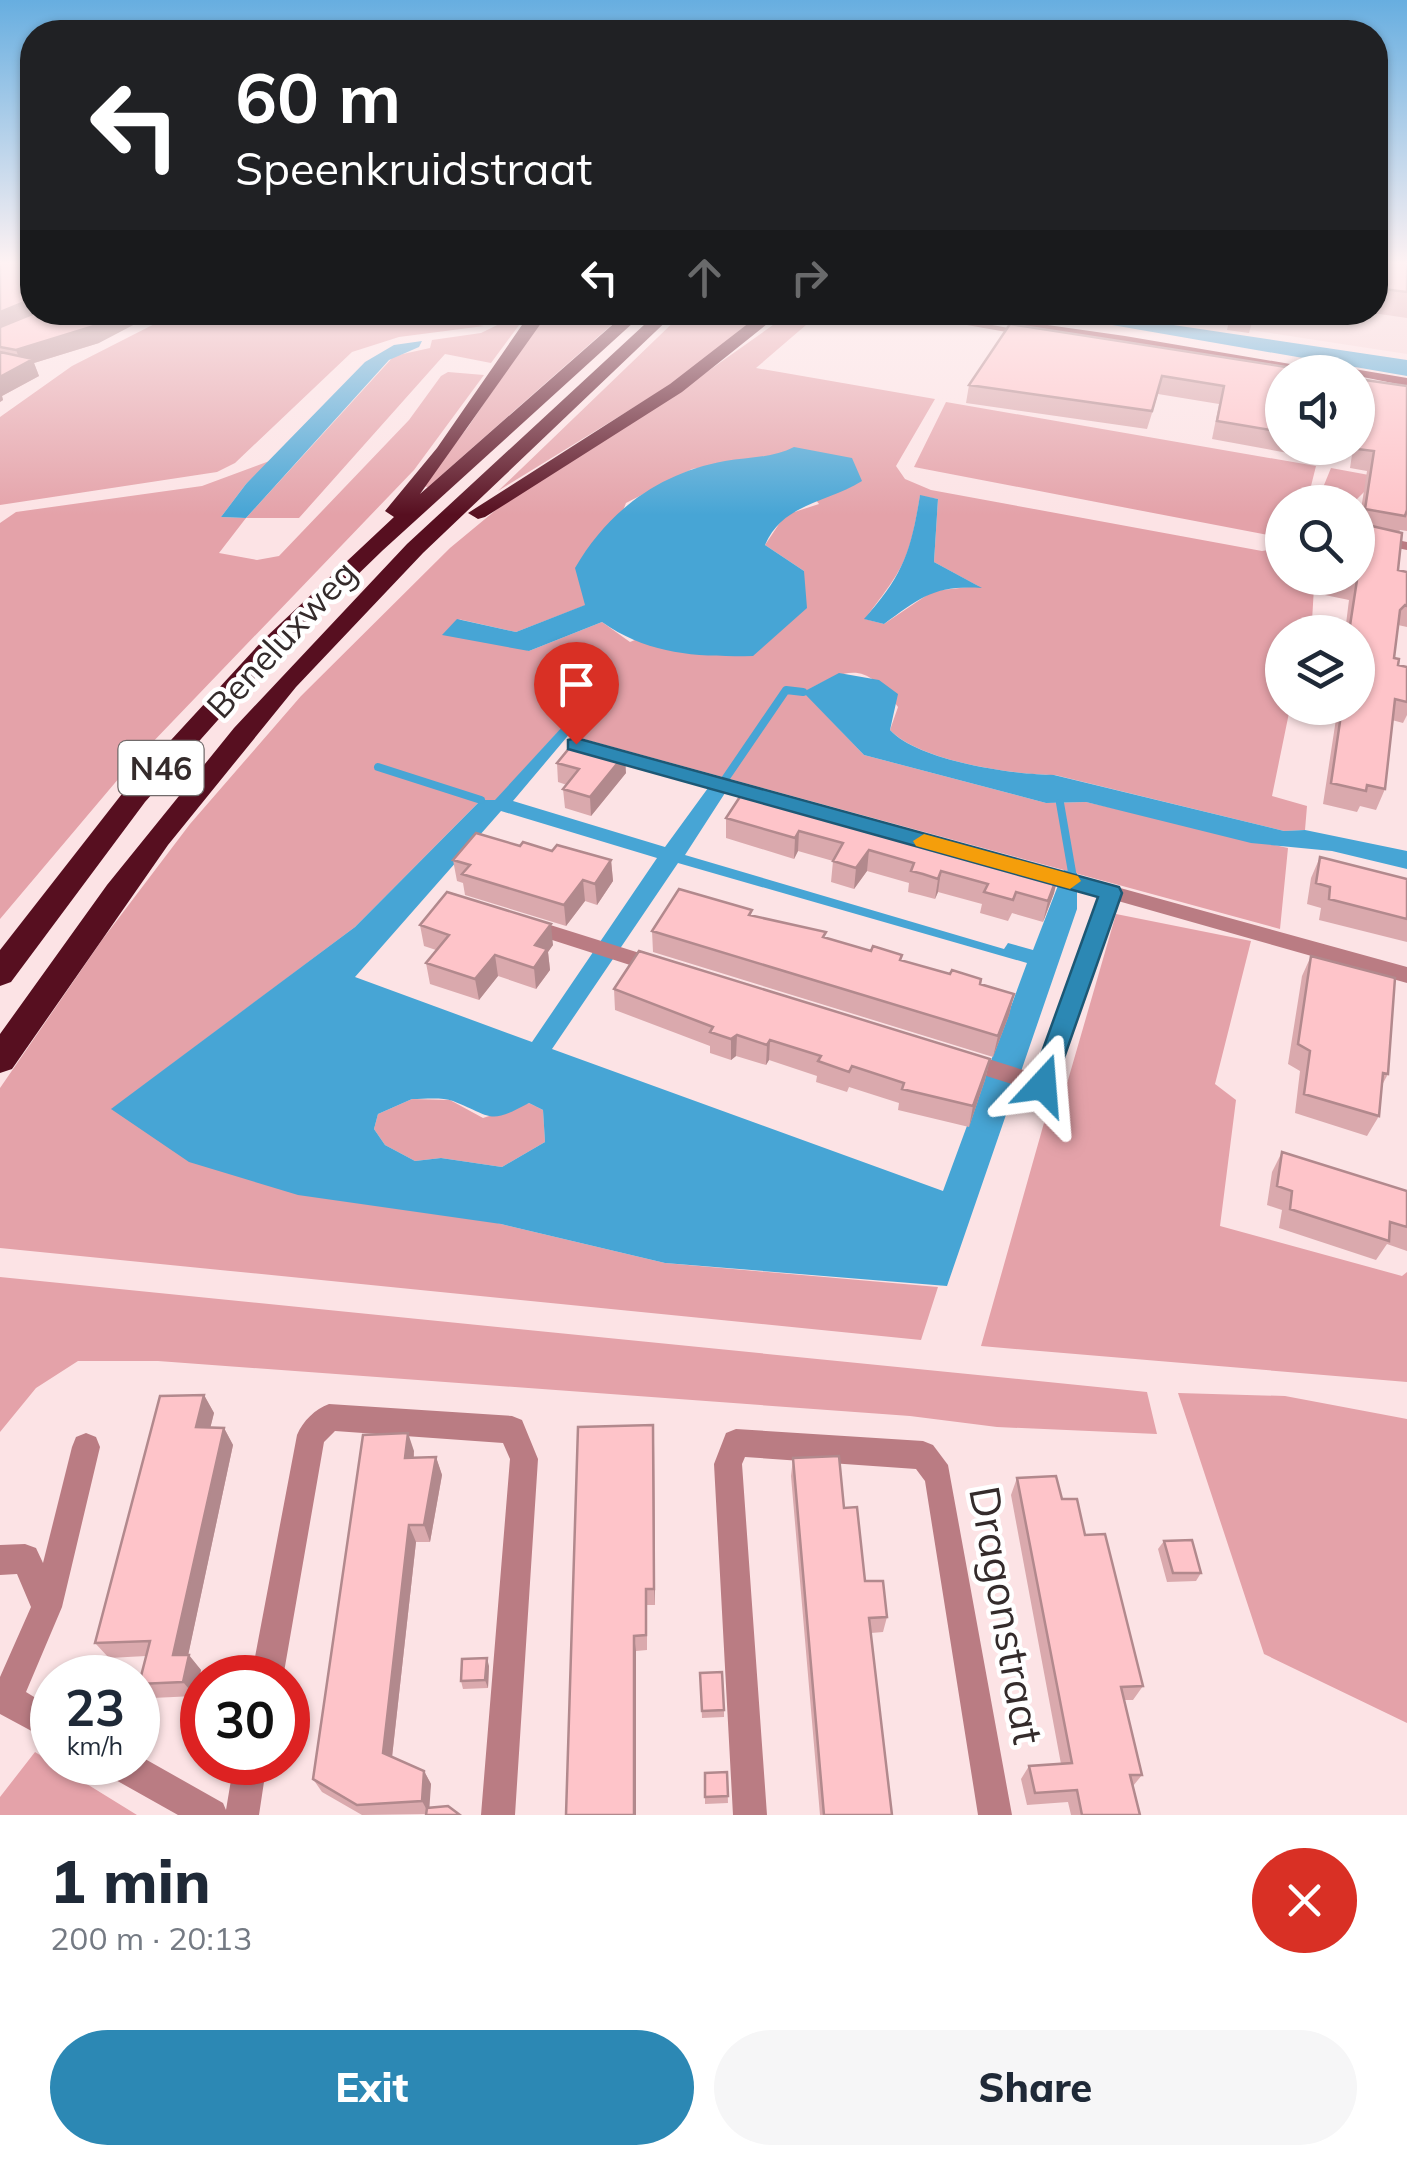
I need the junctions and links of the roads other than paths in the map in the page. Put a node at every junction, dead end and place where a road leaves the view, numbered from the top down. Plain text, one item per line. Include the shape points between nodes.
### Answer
1 (512, 346) edge
2 (601, 346) edge
3 (633, 346) edge
4 (731, 346) edge
5 (1107, 346) edge
6 (1171, 346) edge
7 (1182, 346) edge
8 (1265, 360) edge
9 (1265, 361) edge
10 (1265, 371) edge
11 (1375, 379) edge
12 (1407, 385) edge
13 (1375, 539) edge
14 (1407, 546) edge
15 (405, 562) junction
16 (340, 580) junction
17 (576, 744) edge
18 (792, 804) edge
19 (1017, 866) edge
20 (1111, 893) junction
21 (501, 917) edge
22 (0, 974) edge
23 (686, 974) edge
24 (1407, 975) edge
25 (948, 1055) edge
26 (0, 1060) edge
27 (86, 1447) dead end
28 (0, 1560) edge
29 (46, 1606) junction
30 (272, 1655) edge
31 (3, 1698) edge
32 (30, 1713) edge
33 (158, 1785) edge
34 (248, 1785) edge
35 (211, 1815) edge
36 (242, 1815) edge
37 (498, 1815) edge
38 (750, 1815) edge
39 (996, 1815) edge

1 - 16 highway, N46 via 444,452
2 - 16 highway, Beneluxweg / N46
3 - 15 highway, Beneluxweg / N46
4 - 15 highway, N46 via 676,388 556,459
5 - 10 street
6 - 9 main road
7 - 8 main road
11 - 12 main road
13 - 14 street
15 - 26 highway, Beneluxweg / N46 via 326,640 170,819
16 - 22 highway, Beneluxweg / N46 via 224,696 117,819
17 - 18 street
19 - 20 street
20 - 24 street
20 - 25 street via 1043,1085
21 - 23 street
27 - 29 street
28 - 29 street via 25,1559
29 - 31 street
30 - 37 street via 312,1435 330,1417 512,1430 524,1460
31 - 32 street
33 - 35 street
34 - 36 street
38 - 39 street, Dragonstraat via 728,1464 736,1443 923,1455 938,1475

